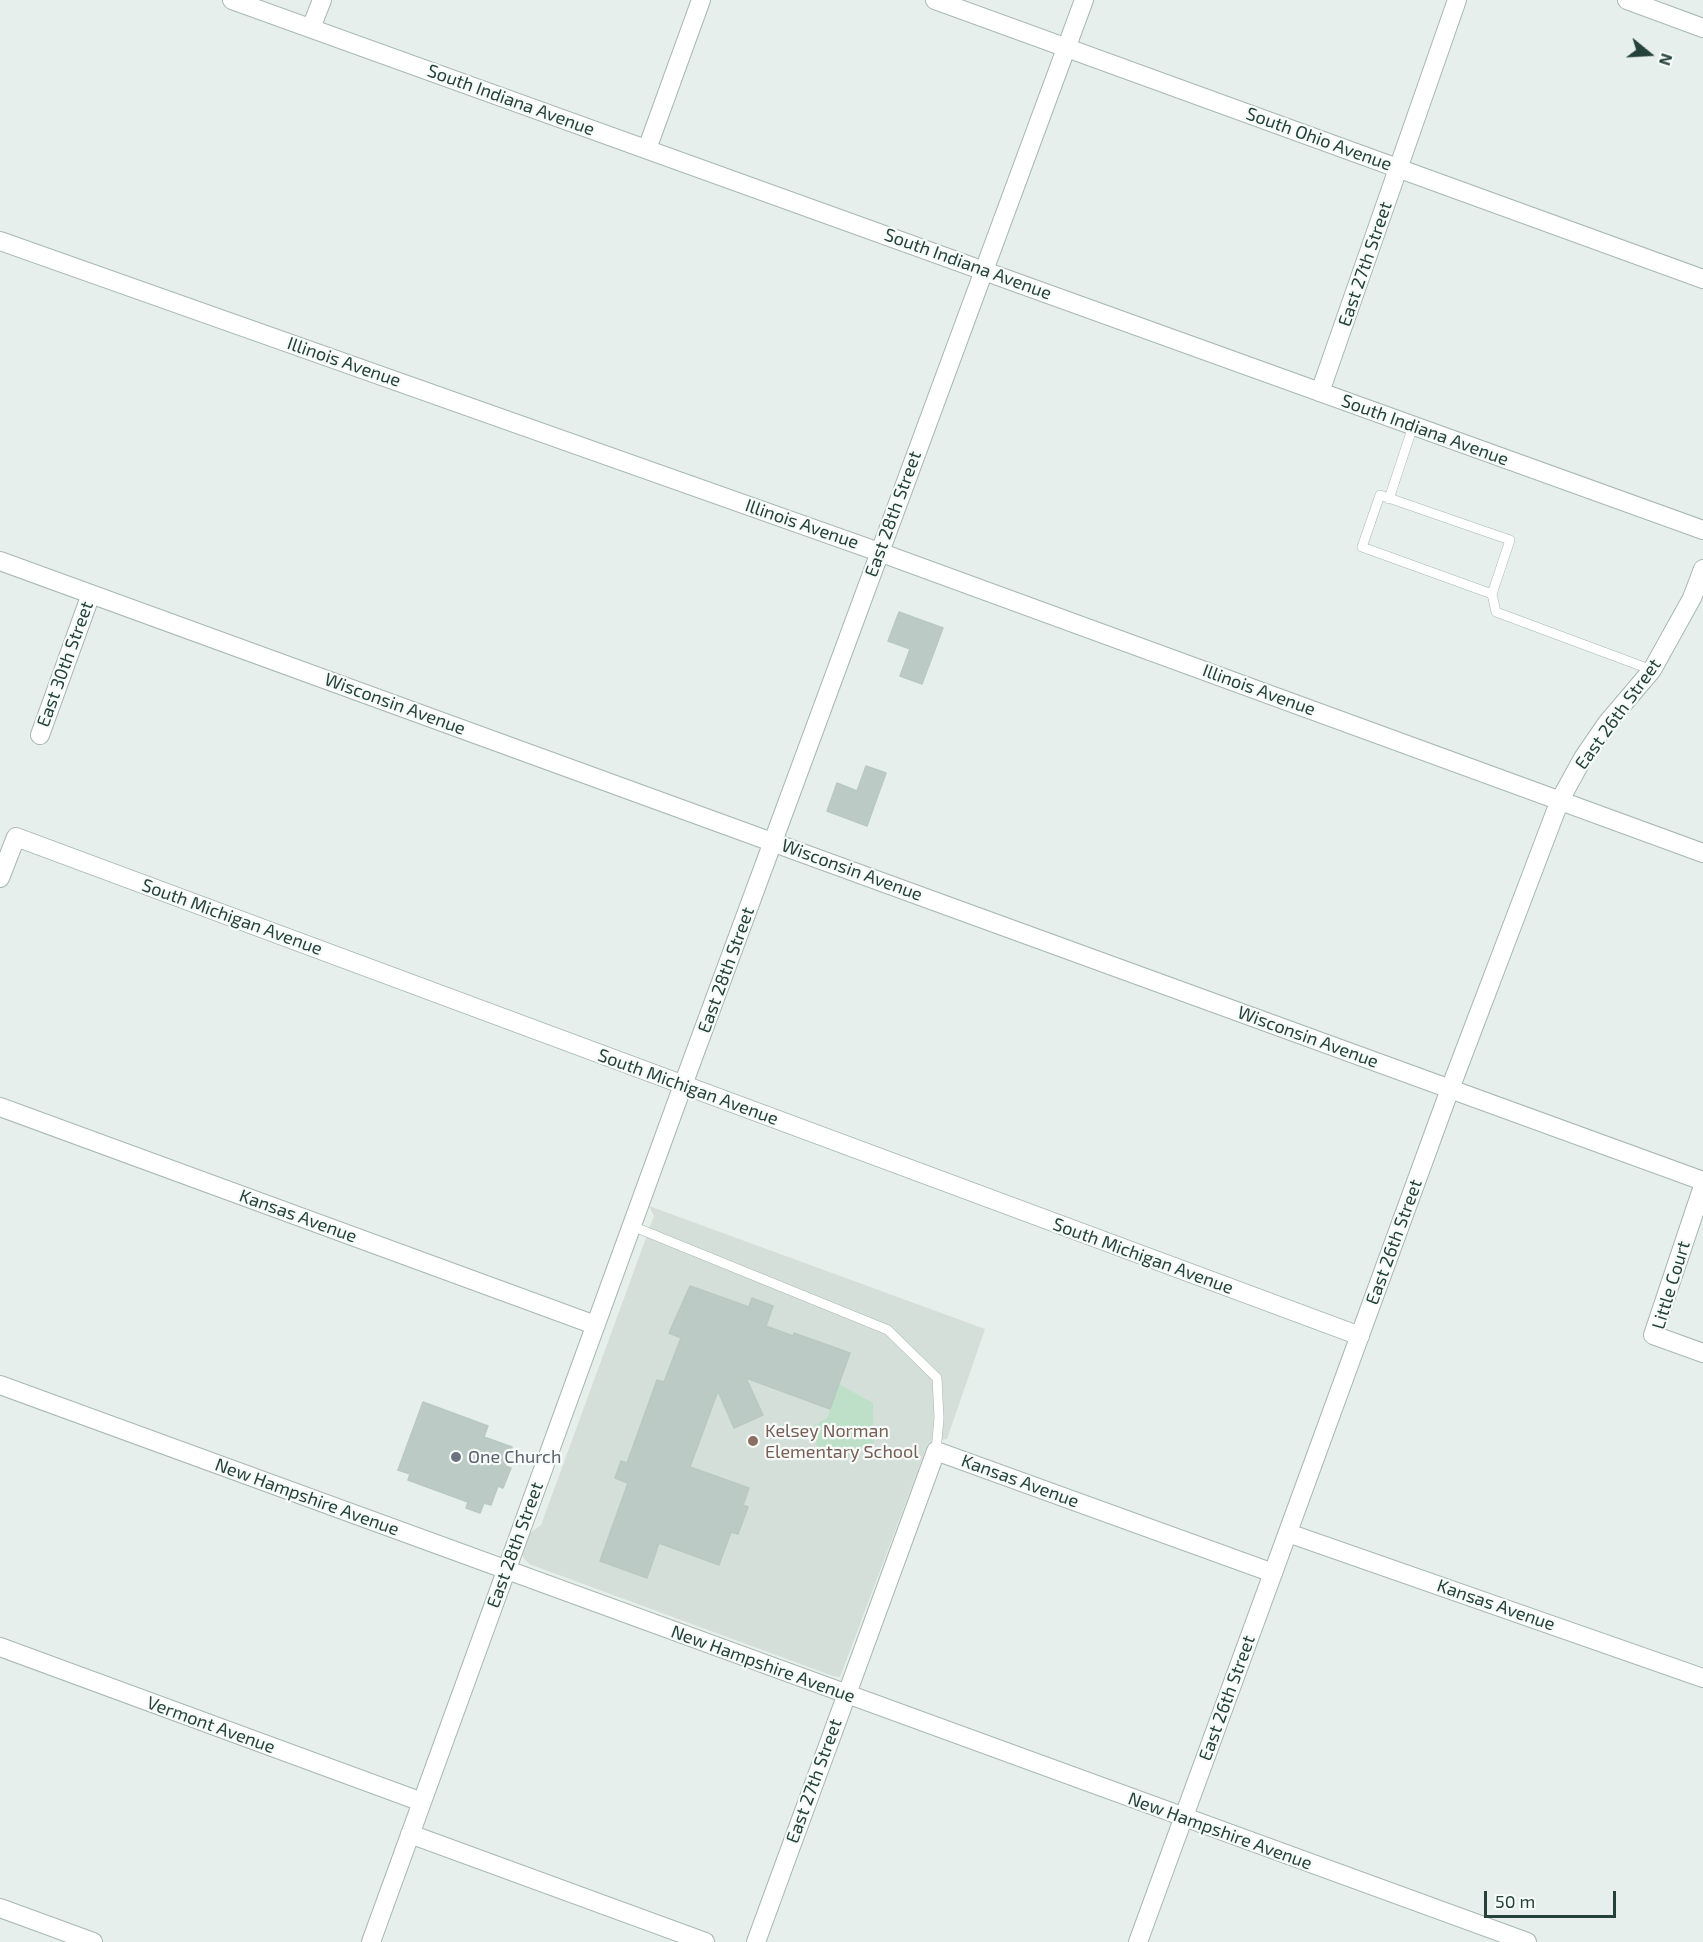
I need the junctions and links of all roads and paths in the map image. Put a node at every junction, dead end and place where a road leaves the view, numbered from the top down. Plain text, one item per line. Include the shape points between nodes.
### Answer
1 (232, 0) edge
2 (322, 0) edge
3 (701, 0) edge
4 (935, 0) edge
5 (1084, 0) edge
6 (1457, 0) edge
7 (1627, 0) edge
8 (311, 28) junction
9 (1703, 28) edge
10 (1067, 46) junction
11 (647, 149) junction
12 (1399, 168) junction
13 (0, 241) edge
14 (983, 269) junction
15 (1703, 279) edge
16 (1320, 392) junction
17 (1413, 426) junction
18 (1389, 499) junction
19 (1703, 530) edge
20 (879, 552) junction
21 (0, 561) edge
22 (1703, 569) edge
23 (91, 594) junction
24 (1492, 594) junction
25 (1652, 670) junction
26 (40, 735) dead end
27 (1560, 800) junction
28 (773, 841) junction
29 (1703, 853) edge
30 (0, 878) edge
31 (683, 1085) junction
32 (1450, 1089) junction
33 (0, 1107) edge
34 (1703, 1181) edge
35 (1703, 1186) edge
36 (632, 1226) junction
37 (596, 1325) junction
38 (1360, 1336) junction
39 (1703, 1353) edge
40 (0, 1385) edge
41 (936, 1451) junction
42 (1288, 1533) junction
43 (506, 1570) junction
44 (1273, 1573) junction
45 (0, 1647) edge
46 (1703, 1678) edge
47 (846, 1695) junction
48 (422, 1802) junction
49 (1183, 1818) junction
50 (410, 1834) junction
51 (0, 1908) edge
52 (93, 1942) edge
53 (371, 1942) edge
54 (705, 1942) edge
55 (756, 1942) edge
56 (1138, 1942) edge
57 (1526, 1942) edge

1 - 8 street, South Indiana Avenue
2 - 8 street
3 - 11 street
4 - 10 street, South Ohio Avenue
5 - 10 street, East 28th Street
6 - 12 street, East 27th Street
7 - 9 street
8 - 11 street, South Indiana Avenue
10 - 12 street, South Ohio Avenue
10 - 14 street, East 28th Street
11 - 14 street, South Indiana Avenue
12 - 15 street, South Ohio Avenue
12 - 16 street, East 27th Street
13 - 20 street, Illinois Avenue
14 - 16 street, South Indiana Avenue
14 - 20 street, East 28th Street
16 - 17 street, South Indiana Avenue
17 - 18 lane
17 - 19 street, South Indiana Avenue
18 - 24 lane via 1510,540
18 - 24 lane via 1380,495 1362,547
20 - 27 street, Illinois Avenue
20 - 28 street, East 28th Street
21 - 23 street, Wisconsin Avenue
22 - 25 street, East 26th Street via 1692,598
23 - 26 street, East 30th Street
23 - 28 street, Wisconsin Avenue
24 - 25 lane via 1496,612
25 - 27 street, East 26th Street via 1601,732
27 - 29 street, Illinois Avenue
27 - 32 street, East 26th Street
28 - 31 street, East 28th Street
28 - 32 street, Wisconsin Avenue
30 - 31 street, South Michigan Avenue via 16,837
31 - 36 street, East 28th Street
31 - 38 street, South Michigan Avenue
32 - 34 street, Wisconsin Avenue
32 - 38 street, East 26th Street
33 - 37 street, Kansas Avenue
35 - 39 street, Little Court via 1653,1335
36 - 37 street, East 28th Street
36 - 41 lane via 888,1330 937,1378
37 - 43 street, East 28th Street
38 - 42 street, East 26th Street
40 - 43 street, New Hampshire Avenue
41 - 44 street, Kansas Avenue
41 - 47 street, East 27th Street
42 - 44 street, East 26th Street
42 - 46 street, Kansas Avenue
43 - 47 street, New Hampshire Avenue
43 - 48 street, East 28th Street
44 - 49 street, East 26th Street
45 - 48 street, Vermont Avenue
47 - 49 street, New Hampshire Avenue
47 - 55 street, East 27th Street
48 - 50 street, East 28th Street
49 - 56 street, East 26th Street
49 - 57 street, New Hampshire Avenue
50 - 53 street, East 28th Street
50 - 54 street
51 - 52 street

